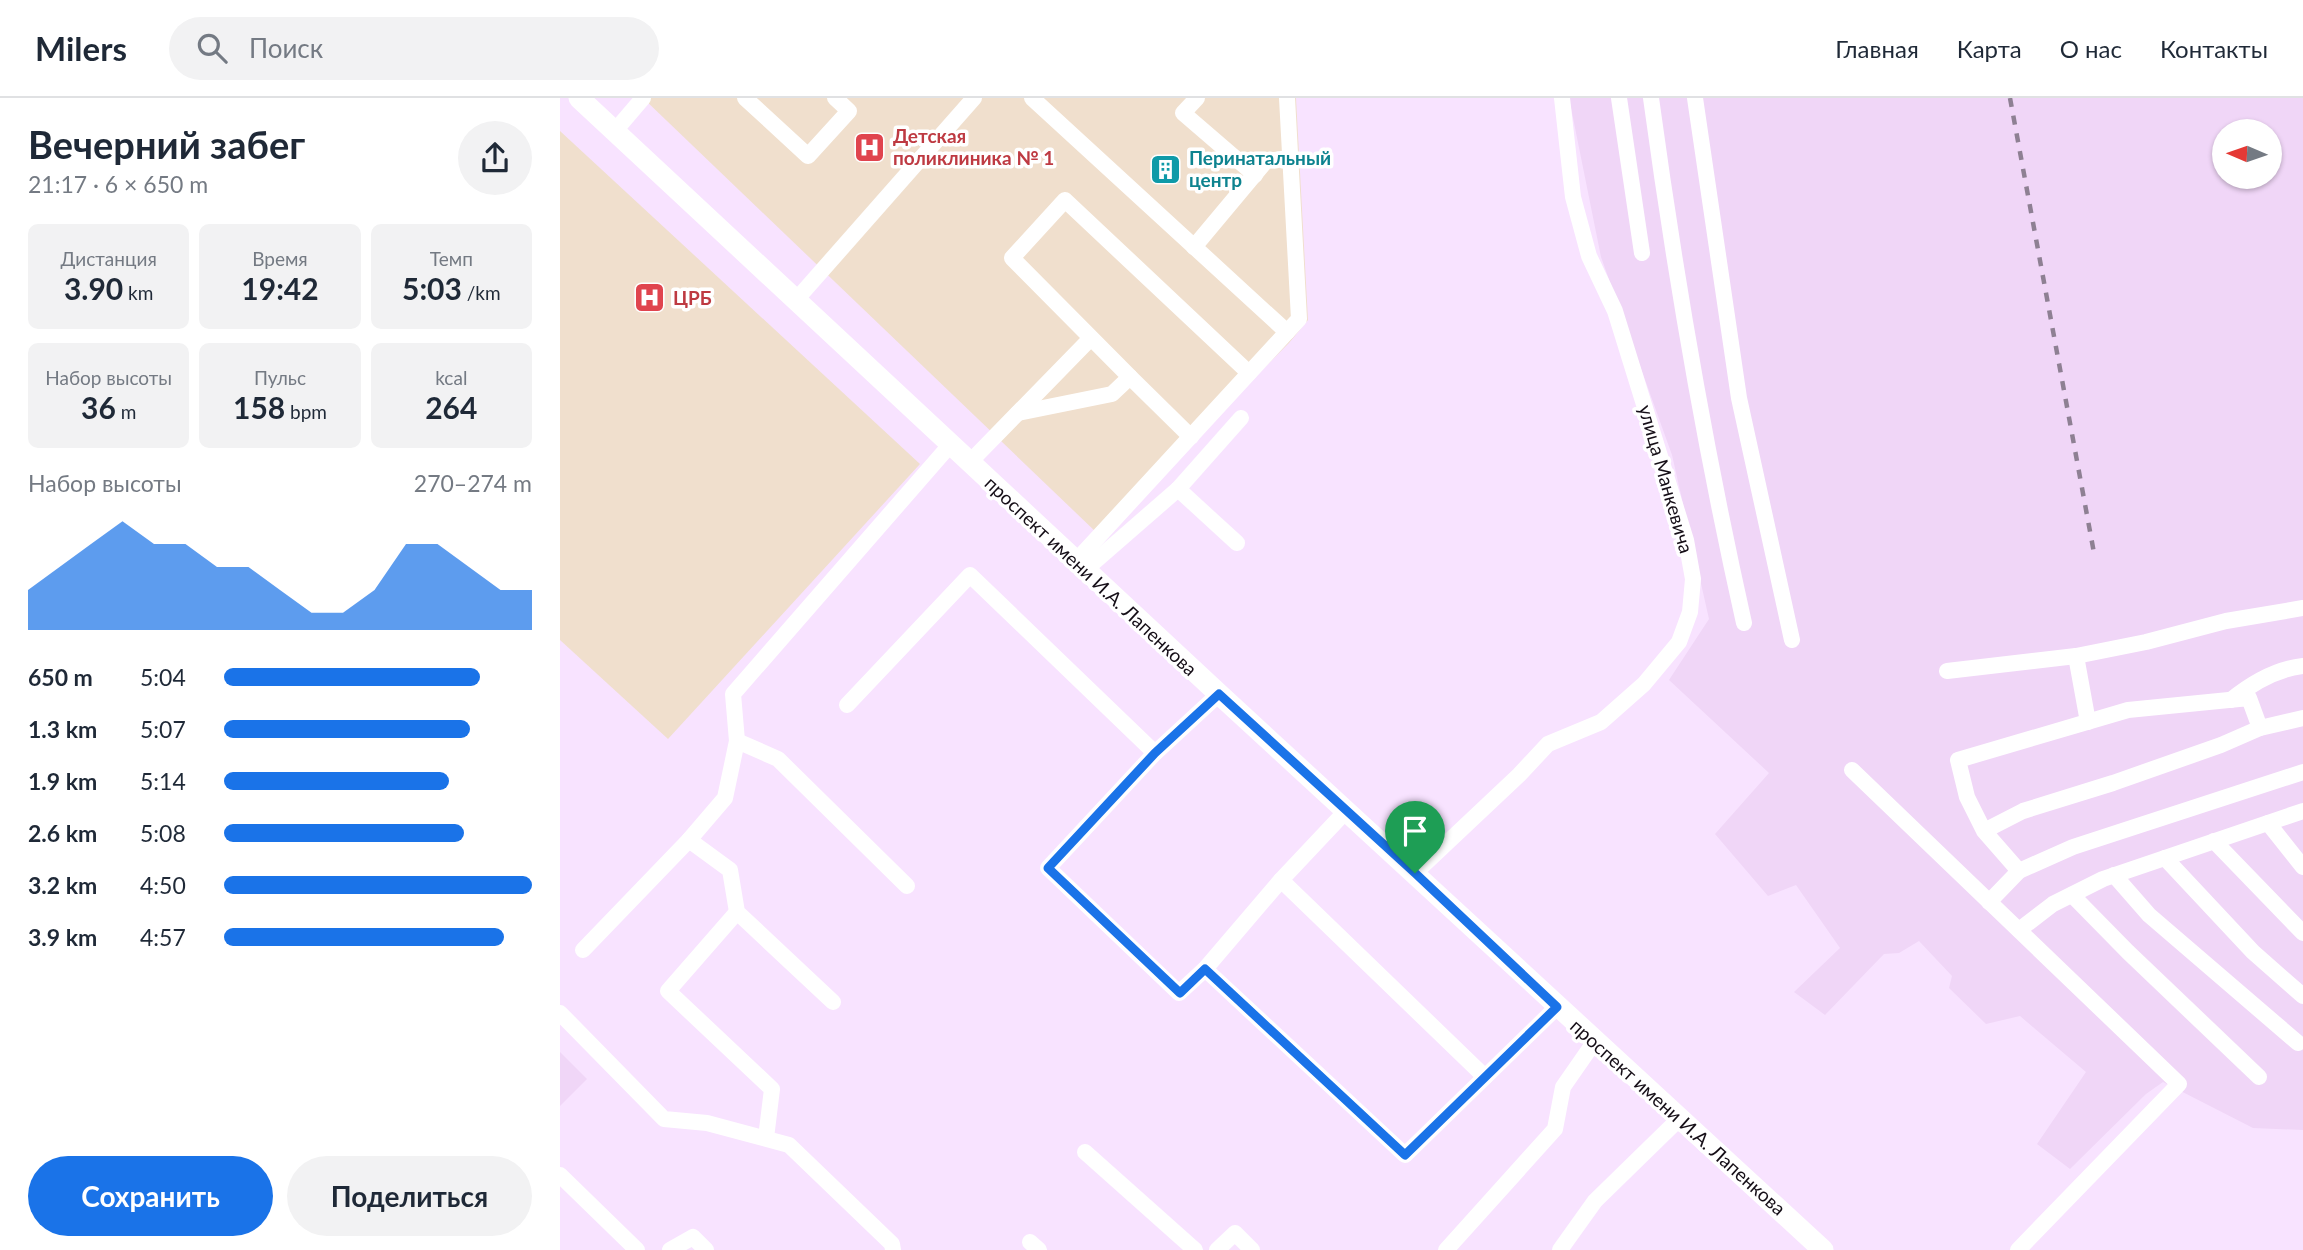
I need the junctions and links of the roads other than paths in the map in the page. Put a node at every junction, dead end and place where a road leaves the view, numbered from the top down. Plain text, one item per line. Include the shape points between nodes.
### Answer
1 (579, 98) edge
2 (643, 98) edge
3 (745, 98) edge
4 (835, 98) edge
5 (974, 98) edge
6 (1032, 98) edge
7 (1197, 98) edge
8 (1287, 98) edge
9 (1619, 98) edge
10 (1651, 98) edge
11 (1695, 98) edge
12 (1562, 99) edge
13 (614, 132) junction
14 (1290, 158) junction
15 (1255, 175) junction
16 (1194, 247) junction
17 (1642, 253) dead end
18 (796, 300) junction
19 (1287, 332) junction
20 (1091, 338) junction
21 (1249, 373) junction
22 (1130, 377) junction
23 (1018, 413) junction
24 (1241, 418) dead end
25 (1191, 436) junction
26 (950, 445) junction
27 (969, 463) junction
28 (1178, 489) junction
29 (1237, 543) dead end
30 (1081, 566) junction
31 (2303, 608) edge
32 (1744, 623) dead end
33 (1792, 640) dead end
34 (2076, 656) junction
35 (2303, 666) edge
36 (1947, 671) dead end
37 (1219, 694) junction
38 (2231, 700) junction
39 (847, 705) dead end
40 (2303, 718) edge
41 (2088, 722) junction
42 (2260, 728) junction
43 (737, 741) junction
44 (1155, 753) junction
45 (1852, 770) dead end
46 (2303, 772) edge
47 (1346, 811) junction
48 (2303, 811) edge
49 (2268, 823) junction
50 (1984, 831) junction
51 (689, 840) junction
52 (2214, 841) junction
53 (2165, 858) junction
54 (2303, 867) edge
55 (2019, 871) junction
56 (1415, 873) junction
57 (2114, 875) junction
58 (1281, 880) junction
59 (907, 886) dead end
60 (2072, 895) junction
61 (1989, 902) junction
62 (737, 912) junction
63 (2019, 930) junction
64 (2303, 933) edge
65 (583, 950) dead end
66 (1205, 969) junction
67 (2303, 996) edge
68 (833, 1002) dead end
69 (1557, 1007) junction
70 (560, 1013) edge
71 (1594, 1041) junction
72 (2298, 1043) dead end
73 (1485, 1077) junction
74 (2259, 1077) dead end
75 (1679, 1119) junction
76 (766, 1138) junction
77 (1085, 1152) dead end
78 (560, 1175) edge
79 (637, 1250) edge
80 (670, 1250) edge
81 (706, 1250) edge
82 (893, 1250) edge
83 (1195, 1250) edge
84 (1217, 1250) edge
85 (1252, 1250) edge
86 (1446, 1250) edge
87 (1560, 1250) edge
88 (1823, 1250) edge
89 (2018, 1250) edge

1 - 13 main road, проспект имени И.А. Лапенкова
2 - 13 street
3 - 4 street via 808,156 849,111
5 - 18 street
6 - 16 street
7 - 15 street via 1183,113
8 - 14 street
9 - 17 street
10 - 32 street via 1689,354
11 - 33 street via 1739,398
12 - 56 street, улица Манкевича via 1573,197 1585,244 1615,311 1686,540 1693,579 1690,612 1679,642 1644,684 1601,722 1548,744
13 - 18 main road, проспект имени И.А. Лапенкова
14 - 15 street via 1266,162
14 - 19 street via 1299,319
15 - 16 street
16 - 19 street
18 - 26 main road, проспект имени И.А. Лапенкова
19 - 21 street
20 - 21 street via 1012,258 1065,200
20 - 22 street
20 - 23 street
21 - 25 street
22 - 23 street via 1111,394
22 - 25 street
23 - 27 street
24 - 28 street
25 - 30 street
26 - 27 main road, проспект имени И.А. Лапенкова
26 - 43 street via 733,694
27 - 30 main road, проспект имени И.А. Лапенкова
28 - 29 street
28 - 30 street
30 - 37 main road, проспект имени И.А. Лапенкова
31 - 34 street
34 - 36 street
34 - 41 street
35 - 38 street via 2252,683
37 - 44 street
37 - 47 main road, проспект имени И.А. Лапенкова
38 - 41 street via 2127,710
38 - 42 street via 2249,698
39 - 44 street via 970,575
40 - 42 street
41 - 50 street via 1958,760 1967,797
42 - 50 street via 2023,811
43 - 51 street via 725,798
43 - 59 street via 778,759
44 - 66 street via 1048,868 1180,993
45 - 61 street
46 - 55 street via 2073,847
47 - 56 main road, проспект имени И.А. Лапенкова
47 - 58 street
48 - 49 street
49 - 52 street
49 - 54 street
50 - 55 street
51 - 62 street via 730,870
51 - 65 street
52 - 53 street
52 - 64 street
53 - 57 street
53 - 67 street via 2253,952
55 - 61 street
56 - 69 main road, проспект имени И.А. Лапенкова
57 - 60 street
57 - 72 street via 2149,915
58 - 66 street
58 - 73 street
60 - 63 street
60 - 74 street
61 - 63 street
62 - 68 street
62 - 76 street via 668,991 772,1089
63 - 89 street via 2179,1084
66 - 73 street via 1405,1155
69 - 71 main road, проспект имени И.А. Лапенкова
69 - 73 street
70 - 76 street via 664,1119 707,1123
71 - 75 main road, проспект имени И.А. Лапенкова
71 - 86 street via 1563,1087 1555,1129
75 - 87 street via 1595,1201
75 - 88 main road, проспект имени И.А. Лапенкова
76 - 82 street via 789,1144
77 - 83 street
78 - 79 street
80 - 81 street via 693,1237
84 - 85 street via 1235,1233

